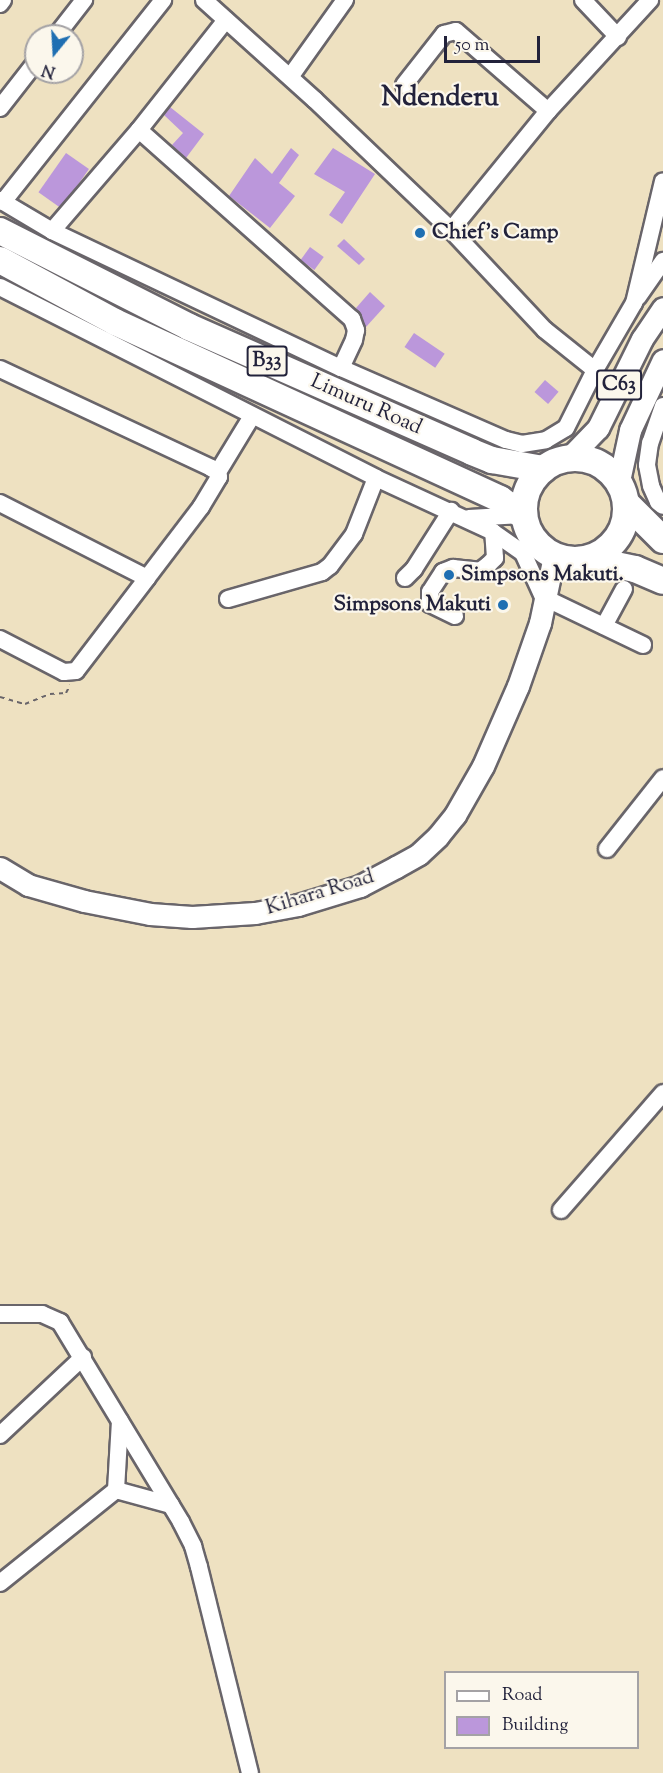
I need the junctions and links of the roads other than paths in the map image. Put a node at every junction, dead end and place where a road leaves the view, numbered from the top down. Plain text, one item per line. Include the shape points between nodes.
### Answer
1 (3, 0) edge
2 (84, 0) edge
3 (163, 0) edge
4 (204, 0) edge
5 (345, 0) edge
6 (583, 0) edge
7 (650, 0) edge
8 (0, 4) edge
9 (226, 20) junction
10 (65, 24) edge
11 (618, 37) junction
12 (24, 77) edge
13 (290, 77) junction
14 (404, 85) dead end
15 (0, 108) edge
16 (548, 111) junction
17 (139, 130) junction
18 (663, 182) edge
19 (1, 201) edge
20 (451, 230) junction
21 (0, 231) edge
22 (52, 231) junction
23 (0, 260) edge
24 (663, 261) edge
25 (0, 287) edge
26 (634, 303) junction
27 (663, 308) edge
28 (663, 360) edge
29 (341, 368) junction
30 (0, 369) edge
31 (595, 370) junction
32 (663, 406) edge
33 (252, 416) junction
34 (569, 458) junction
35 (543, 470) junction
36 (218, 472) junction
37 (375, 478) junction
38 (623, 493) junction
39 (0, 503) edge
40 (663, 506) edge
41 (458, 515) junction
42 (522, 515) junction
43 (493, 531) junction
44 (663, 540) edge
45 (554, 556) junction
46 (587, 559) junction
47 (147, 578) junction
48 (405, 578) dead end
49 (663, 581) edge
50 (624, 589) dead end
51 (543, 597) junction
52 (228, 599) dead end
53 (455, 616) dead end
54 (604, 626) junction
55 (0, 639) edge
56 (643, 645) dead end
57 (663, 778) edge
58 (607, 849) dead end
59 (0, 868) edge
60 (663, 1093) edge
61 (561, 1210) dead end
62 (0, 1314) edge
63 (83, 1357) junction
64 (120, 1420) junction
65 (0, 1435) edge
66 (116, 1490) junction
67 (171, 1505) junction
68 (0, 1583) edge
69 (250, 1773) edge

1 - 8 street
2 - 10 street
3 - 19 street
4 - 9 street
5 - 13 street
6 - 11 street
7 - 11 street
9 - 13 street
9 - 17 street
11 - 16 street
12 - 15 street
13 - 20 street
14 - 16 street via 444,34 456,31
16 - 20 street
17 - 22 street
17 - 29 street via 352,319 354,340
18 - 26 street
19 - 22 street
20 - 31 street via 545,330
21 - 35 highway, Limuru Road / B33 via 189,327 461,447 492,460
22 - 29 street
23 - 42 highway, Limuru Road / B33 via 115,322 500,499
24 - 26 street
25 - 33 street
26 - 31 street
27 - 34 main road, C63 via 642,339 598,428
28 - 38 main road, C63 via 630,430
29 - 31 street via 522,444 546,440 566,428
30 - 36 street
32 - 40 street via 647,465 651,486
33 - 36 street
33 - 37 street
34 - 35 highway
34 - 38 highway via 587,459 609,470
35 - 42 highway via 526,491
36 - 47 street via 218,480 201,507
37 - 41 street
37 - 52 street via 354,534 330,566 322,572
38 - 44 highway via 639,520
38 - 46 highway via 624,523 615,541
39 - 47 street
41 - 42 street
41 - 43 street
41 - 48 street
42 - 45 highway via 534,541
43 - 51 street via 522,553
43 - 53 street via 495,558 488,565 480,571 453,568 443,572 430,592 430,604
45 - 46 highway
45 - 51 main road, Kihara Road
46 - 49 highway via 634,569
47 - 55 street via 81,667 71,672
50 - 54 street
51 - 54 street
51 - 59 main road, Kihara Road via 540,622 518,686 483,766 455,815 419,854 360,886 255,913 182,916 150,914 51,892 28,885
54 - 56 street
57 - 58 street
60 - 61 street
62 - 63 street via 52,1317 60,1322
63 - 64 street
63 - 65 street
64 - 66 street
64 - 67 street
66 - 67 street
66 - 68 street
67 - 69 street via 193,1546

